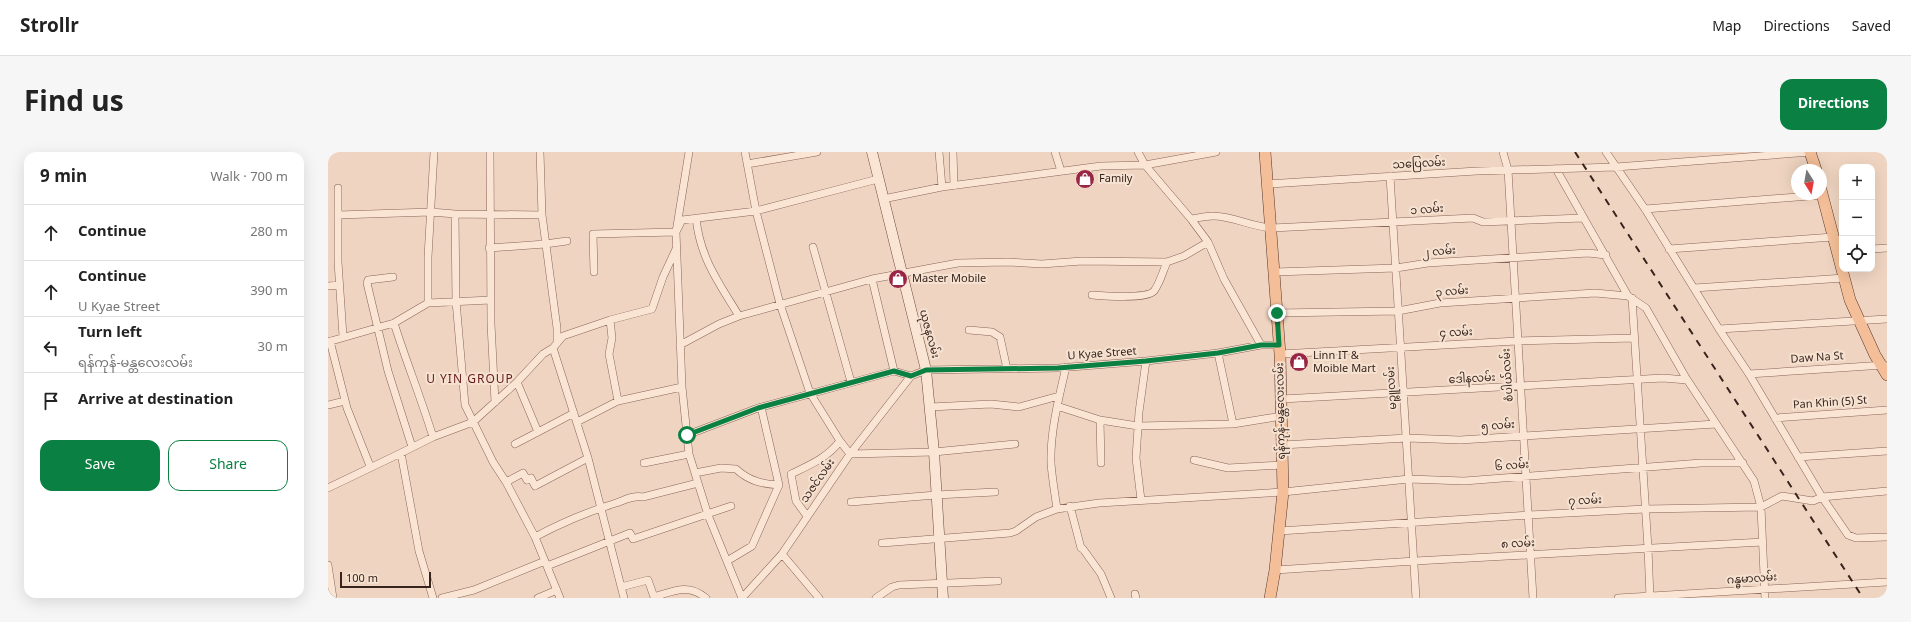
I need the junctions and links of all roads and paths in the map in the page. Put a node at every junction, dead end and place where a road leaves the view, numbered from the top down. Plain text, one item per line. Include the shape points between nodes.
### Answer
1 (434, 152) edge
2 (490, 152) edge
3 (540, 152) edge
4 (689, 152) edge
5 (745, 152) edge
6 (817, 152) edge
7 (872, 152) edge
8 (939, 152) edge
9 (952, 152) edge
10 (1055, 152) edge
11 (1138, 152) edge
12 (1216, 152) edge
13 (1265, 152) edge
14 (1503, 152) edge
15 (1606, 152) edge
16 (1811, 152) edge
17 (1754, 154) edge
18 (747, 164) junction
19 (1145, 164) junction
20 (1814, 164) edge
21 (1616, 167) junction
22 (1556, 169) junction
23 (1508, 170) junction
24 (1061, 171) junction
25 (1390, 176) junction
26 (878, 179) junction
27 (1268, 184) junction
28 (954, 186) junction
29 (942, 187) junction
30 (338, 188) dead end
31 (1791, 195) edge
32 (883, 199) junction
33 (1824, 200) edge
34 (1645, 209) junction
35 (756, 211) junction
36 (431, 212) junction
37 (455, 214) junction
38 (338, 215) junction
39 (489, 215) junction
40 (542, 215) junction
41 (696, 218) junction
42 (1584, 218) junction
43 (1191, 219) junction
44 (1510, 221) junction
45 (1392, 223) junction
46 (1272, 228) junction
47 (676, 232) junction
48 (1833, 237) junction
49 (567, 241) dead end
50 (1208, 242) junction
51 (545, 244) junction
52 (813, 247) dead end
53 (489, 248) junction
54 (1887, 248) edge
55 (676, 249) junction
56 (1669, 249) junction
57 (1875, 249) edge
58 (1839, 250) edge
59 (1606, 255) junction
60 (1513, 258) junction
61 (1167, 262) junction
62 (1396, 268) junction
63 (594, 272) dead end
64 (1274, 272) junction
65 (1843, 272) edge
66 (901, 275) junction
67 (393, 277) dead end
68 (1844, 278) junction
69 (872, 279) junction
70 (340, 285) junction
71 (328, 286) edge
72 (1694, 288) junction
73 (826, 292) junction
74 (1092, 294) dead end
75 (1630, 297) junction
76 (1514, 299) junction
77 (491, 300) junction
78 (456, 301) junction
79 (428, 303) junction
80 (780, 304) junction
81 (1398, 311) junction
82 (1277, 313) junction
83 (739, 316) junction
84 (1887, 319) edge
85 (610, 320) junction
86 (1859, 321) junction
87 (394, 322) junction
88 (379, 326) junction
89 (1718, 329) junction
90 (969, 330) dead end
91 (343, 336) junction
92 (1634, 338) junction
93 (329, 341) edge
94 (1517, 341) junction
95 (1261, 345) junction
96 (555, 346) junction
97 (680, 346) junction
98 (1401, 347) junction
99 (1279, 349) junction
100 (1218, 353) junction
101 (1146, 361) junction
102 (1066, 367) junction
103 (1885, 368) edge
104 (1008, 369) junction
105 (926, 370) junction
106 (894, 371) junction
107 (1749, 374) junction
108 (911, 376) junction
109 (1636, 380) junction
110 (1687, 380) junction
111 (518, 382) junction
112 (851, 382) junction
113 (682, 386) junction
114 (1520, 387) junction
115 (810, 393) junction
116 (1404, 393) junction
117 (1059, 396) junction
118 (1282, 400) junction
119 (345, 401) junction
120 (618, 401) junction
121 (495, 402) junction
122 (328, 405) edge
123 (1057, 406) junction
124 (761, 407) junction
125 (930, 407) junction
126 (1887, 410) edge
127 (574, 413) junction
128 (1282, 416) junction
129 (1775, 418) junction
130 (1100, 420) junction
131 (473, 422) junction
132 (577, 422) junction
133 (1233, 424) junction
134 (1716, 424) junction
135 (1138, 426) junction
136 (1640, 428) junction
137 (538, 432) junction
138 (687, 435) junction
139 (1523, 436) junction
140 (434, 437) junction
141 (1407, 438) junction
142 (840, 441) junction
143 (516, 444) dead end
144 (1015, 444) dead end
145 (1282, 445) junction
146 (412, 447) junction
147 (1887, 451) edge
148 (934, 452) junction
149 (401, 453) junction
150 (689, 454) junction
151 (850, 454) junction
152 (1798, 457) junction
153 (588, 458) junction
154 (1194, 460) dead end
155 (644, 463) dead end
156 (1101, 463) dead end
157 (1743, 463) junction
158 (1282, 465) junction
159 (370, 466) junction
160 (1643, 468) junction
161 (695, 473) junction
162 (1526, 476) junction
163 (1409, 479) junction
164 (506, 482) junction
165 (698, 483) junction
166 (779, 485) junction
167 (328, 488) edge
168 (1887, 491) edge
169 (994, 492) dead end
170 (1283, 492) junction
171 (936, 495) junction
172 (1822, 497) junction
173 (1141, 500) junction
174 (851, 502) dead end
175 (731, 506) dead end
176 (1070, 506) junction
177 (600, 507) junction
178 (1761, 507) junction
179 (1057, 509) junction
180 (1645, 509) junction
181 (708, 515) junction
182 (1529, 515) junction
183 (807, 516) junction
184 (1412, 521) junction
185 (1280, 531) junction
186 (535, 537) junction
187 (1887, 537) edge
188 (939, 538) junction
189 (610, 541) junction
190 (882, 542) dead end
191 (1763, 542) junction
192 (1648, 548) junction
193 (782, 554) junction
194 (1530, 555) junction
195 (727, 561) junction
196 (1415, 561) junction
197 (546, 563) junction
198 (328, 565) edge
199 (1275, 570) junction
200 (998, 581) dead end
201 (1887, 582) edge
202 (942, 584) junction
203 (621, 587) junction
204 (1764, 589) junction
205 (557, 590) junction
206 (1650, 597) edge
207 (333, 598) edge
208 (433, 598) edge
209 (442, 598) edge
210 (538, 598) edge
211 (560, 598) edge
212 (624, 598) edge
213 (706, 598) edge
214 (742, 598) edge
215 (819, 598) edge
216 (876, 598) edge
217 (943, 598) edge
218 (1111, 598) edge
219 (1270, 598) edge
220 (1416, 598) edge
221 (1532, 598) edge
222 (1618, 598) edge
223 (1765, 598) edge

1 - 36 street
2 - 39 street
3 - 40 street
4 - 47 street
5 - 18 street
6 - 18 street
7 - 26 street, ယုဇနလမ်း
8 - 29 street
9 - 28 street
10 - 24 street
11 - 19 street
12 - 19 street
13 - 27 main road, ရန်ကုန်-မန္တလေးလမ်း
14 - 23 street, စံပါယ်လမ်း
15 - 21 street
16 - 17 street, သပြေလမ်း
16 - 20 main road
17 - 21 street, သပြေလမ်း
18 - 35 street
19 - 24 street
19 - 43 street
21 - 22 street, သပြေလမ်း
21 - 34 street
22 - 23 street, သပြေလမ်း
22 - 42 street
23 - 25 street, သပြေလမ်း
23 - 44 street, စံပါယ်လမ်း
24 - 28 street
25 - 27 street, သပြေလမ်း
25 - 45 street, မဉ္ဇူလမ်း
26 - 32 street, ယုဇနလမ်း
26 - 35 street
27 - 46 main road, ရန်ကုန်-မန္တလေးလမ်း
28 - 29 street
29 - 32 street
30 - 38 street
31 - 34 street
32 - 66 street, ယုဇနလမ်း
33 - 48 main road
34 - 56 street
35 - 41 street
35 - 80 street
36 - 37 street
36 - 38 street
36 - 79 street
37 - 39 street
37 - 78 street
38 - 70 street
39 - 40 street
39 - 53 street
40 - 51 street
41 - 47 street via 682,220
41 - 83 street via 698,236 706,259
42 - 44 street, ၁ လမ်း
42 - 59 street
43 - 46 street, ၁ လမ်း via 1213,216 1260,228
43 - 50 street
44 - 45 street, ၁ လမ်း via 1483,222 1473,218
44 - 60 street, စံပါယ်လမ်း
45 - 46 street, ၁ လမ်း
45 - 62 street, မဉ္ဇူလမ်း
46 - 64 main road, ရန်ကုန်-မန္တလေးလမ်း
47 - 55 street
47 - 63 street via 594,234
48 - 56 street
48 - 58 main road
49 - 51 street
50 - 61 street via 1184,256
50 - 95 street via 1224,279
51 - 53 street
51 - 96 street via 557,328
52 - 73 street
53 - 77 street
54 - 57 street
55 - 85 street via 652,309
55 - 97 street
56 - 72 street
59 - 60 street, ၂ လမ်း via 1588,253
59 - 75 street
60 - 62 street, ၂ လမ်း via 1428,263
60 - 76 street, စံပါယ်လမ်း
61 - 66 street via 958,263
61 - 74 street via 1156,287 1149,294
62 - 64 street, ၂ လမ်း
62 - 81 street, မဉ္ဇူလမ်း
64 - 82 main road, ရန်ကုန်-မန္တလေးလမ်း
65 - 68 main road
66 - 69 street
66 - 105 street, ယုဇနလမ်း
67 - 88 street via 368,280
68 - 72 street
68 - 86 main road
69 - 73 street
69 - 106 street
70 - 71 street
70 - 91 street
72 - 89 street
73 - 80 street
73 - 112 street
75 - 76 street, ၃ လမ်း via 1595,294
75 - 92 street
75 - 110 street via 1646,308
76 - 81 street, ၃ လမ်း via 1440,303
76 - 94 street, စံပါယ်လမ်း
77 - 78 street
77 - 121 street
78 - 79 street
78 - 131 street via 464,405
79 - 87 street
80 - 83 street
80 - 115 street
81 - 82 street, ၃ လမ်း
81 - 98 street, မဉ္ဇူလမ်း
82 - 99 main road, ရန်ကုန်-မန္တလေးလမ်း
83 - 97 street
84 - 86 street
85 - 96 street via 563,336
85 - 120 street via 610,354
86 - 89 street
86 - 103 main road
87 - 88 street
87 - 140 street via 412,380
88 - 91 street
88 - 146 street via 388,370
89 - 107 street
90 - 104 street via 992,332 1000,337
91 - 93 street
92 - 94 street, ၄ လမ်း
92 - 109 street
93 - 119 street
94 - 98 street, ၄ လမ်း
94 - 114 street, စံပါယ်လမ်း
95 - 99 street, U Kyae Street
95 - 100 street, U Kyae Street
96 - 111 street via 543,354
96 - 127 street
97 - 113 street
98 - 99 street, ၄ လမ်း
98 - 116 street, မဉ္ဇူလမ်း
99 - 118 main road, ရန်ကုန်-မန္တလေးလမ်း
100 - 101 street, U Kyae Street
100 - 133 street
101 - 102 street, U Kyae Street
101 - 135 street
102 - 104 street, U Kyae Street
102 - 117 street
103 - 107 street, Daw Na St
104 - 105 street, U Kyae Street
105 - 108 street
105 - 125 street, ယုဇနလမ်း
106 - 108 street
106 - 112 street
107 - 129 street
108 - 151 street, သဇင်လမ်း
109 - 110 street, ဒေါနလမ်း
109 - 114 street, ဒေါနလမ်း
109 - 136 street
110 - 134 street
111 - 121 street
111 - 137 street
112 - 115 street
113 - 120 street
113 - 138 street
114 - 116 street, ဒေါနလမ်း
114 - 139 street, စံပါယ်လမ်း
115 - 124 street
115 - 142 street
116 - 118 street, ဒေါနလမ်း
116 - 141 street, မဉ္ဇူလမ်း
117 - 123 street
117 - 125 street via 1019,407 991,404
118 - 128 main road, ရန်ကုန်-မန္တလေးလမ်း
119 - 122 street
119 - 159 street
120 - 132 street
121 - 131 street
123 - 130 street
123 - 179 street via 1051,462
124 - 138 street
124 - 166 street
125 - 148 street, ယုဇနလမ်း
126 - 129 street, Pan Khin (5) St
127 - 132 street
127 - 137 street
128 - 133 street
128 - 145 main road, ရန်ကုန်-မန္တလေးလမ်း
129 - 152 street
130 - 135 street
130 - 156 street
131 - 140 street
131 - 164 street
132 - 153 street
133 - 135 street
134 - 136 street, ၅ လမ်း
134 - 157 street
135 - 173 street via 1136,458
136 - 139 street, ၅ လမ်း
136 - 160 street
137 - 143 street
138 - 150 street
139 - 141 street, ၅ လမ်း via 1460,440
139 - 162 street, စံပါယ်လမ်း
140 - 146 street
141 - 145 street, ၅ လမ်း
141 - 163 street, မဉ္ဇူလမ်း
142 - 151 street
142 - 183 street via 816,463 791,474 796,501
144 - 148 street
145 - 158 main road, ရန်ကုန်-မန္တလေးလမ်း
146 - 149 street
147 - 152 street
148 - 151 street
148 - 171 street, ယုဇနလမ်း
149 - 159 street
149 - 208 street via 419,551
150 - 155 street
150 - 161 street
151 - 183 street, သဇင်လမ်း
152 - 172 street
153 - 164 street via 535,486 531,478 527,480 523,473
153 - 177 street
154 - 158 street via 1228,468
157 - 160 street, ၆ လမ်း via 1701,463
157 - 178 street via 1757,487
158 - 170 main road, ရန်ကုန်-မန္တလေးလမ်း
159 - 167 street
160 - 162 street, ၆ လမ်း
160 - 180 street
161 - 165 street
161 - 166 street via 721,468 736,469 743,476 761,484
162 - 163 street, ၆ လမ်း via 1464,481
162 - 182 street, စံပါယ်လမ်း
163 - 170 street, ၆ လမ်း
163 - 184 street, မဉ္ဇူလမ်း
164 - 186 street
165 - 177 street via 643,497 636,496
165 - 181 street
166 - 195 street via 752,546
168 - 172 street, ၇ လမ်း
169 - 171 street
170 - 173 street, ၆ လမ်း
170 - 185 main road, ရန်ကုန်-မန္တလေးလမ်း
171 - 174 street
171 - 188 street, ယုဇနလမ်း
172 - 178 street, ၇ လမ်း via 1813,501 1782,496
172 - 187 street via 1848,535 1856,538
173 - 176 street, ၆ လမ်း
175 - 181 street
176 - 179 street, ၆ လမ်း
176 - 218 street via 1080,548 1101,574
177 - 186 street via 571,518
177 - 189 street
178 - 180 street, ၇ လမ်း
178 - 191 street
179 - 188 street, ၆ လမ်း via 1036,517 1010,533
180 - 182 street, ၇ လမ်း
180 - 192 street
181 - 189 street via 633,539 630,533
181 - 195 street
182 - 184 street, ၇ လမ်း
182 - 194 street, စံပါယ်လမ်း
183 - 193 street, သဇင်လမ်း
184 - 185 street, ၇ လမ်း
184 - 196 street, မဉ္ဇူလမ်း
185 - 199 main road, ရန်ကုန်-မန္တလေးလမ်း
186 - 197 street
188 - 190 street, ၆ လမ်း
188 - 202 street, ယုဇနလမ်း
189 - 197 street
189 - 203 street
191 - 192 street, ၈ လမ်း
191 - 204 street
192 - 194 street, ၈ လမ်း
192 - 206 street
193 - 214 street, သဇင်လမ်း
193 - 215 street
194 - 196 street, ၈ လမ်း
194 - 221 street, စံပါယ်လမ်း
195 - 214 street
196 - 199 street, ၈ လမ်း
196 - 220 street, မဉ္ဇူလမ်း
197 - 205 street
197 - 209 street via 474,590
198 - 207 street
199 - 219 main road, ရန်ကုန်-မန္တလေးလမ်း
200 - 202 street
201 - 204 street, ဂန္ဓမာလမ်း
202 - 216 street via 899,585
202 - 217 street, ယုဇနလမ်း
203 - 212 street
203 - 213 street via 648,580 654,597 685,588 698,591
204 - 206 street, ဂန္ဓမာလမ်း
204 - 223 street
205 - 210 street
205 - 211 street
206 - 222 street, ဂန္ဓမာလမ်း

